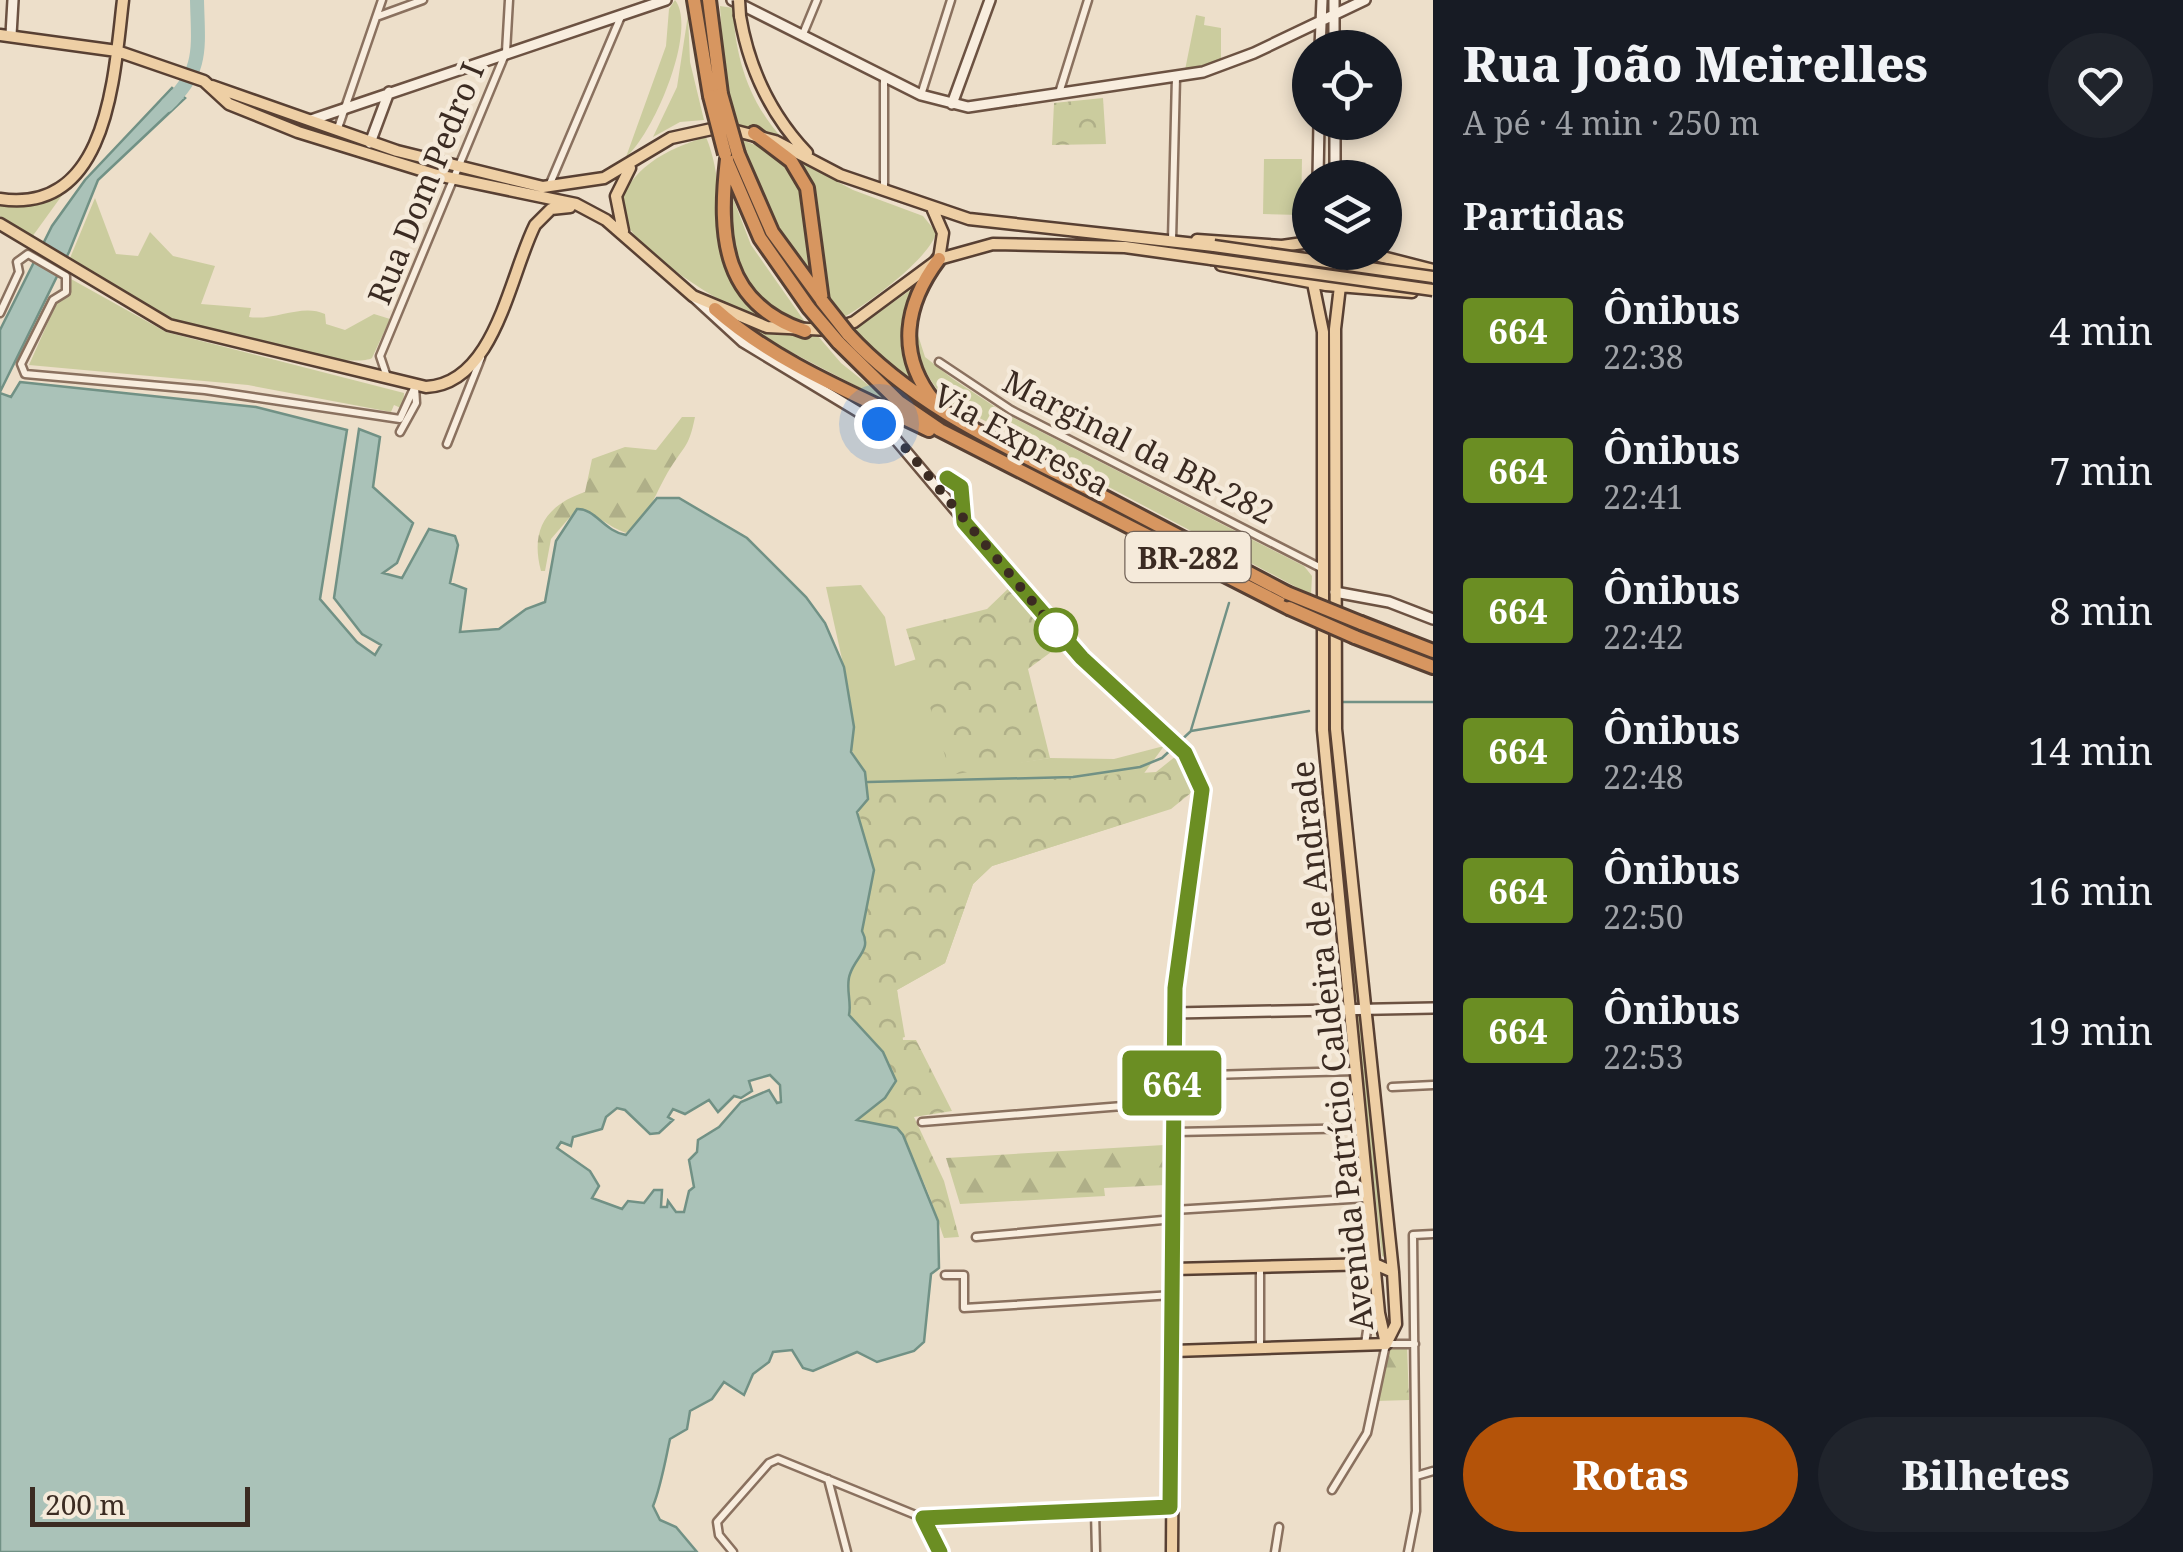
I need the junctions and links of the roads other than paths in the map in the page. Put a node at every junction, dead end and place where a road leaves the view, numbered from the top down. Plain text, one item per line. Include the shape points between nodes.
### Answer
1 (14, 0) edge
2 (123, 0) edge
3 (382, 0) edge
4 (422, 0) edge
5 (508, 0) edge
6 (666, 0) edge
7 (736, 0) edge
8 (817, 0) edge
9 (951, 0) edge
10 (990, 0) edge
11 (1088, 0) edge
12 (1322, 0) edge
13 (1334, 0) edge
14 (1365, 0) edge
15 (754, 3) edge
16 (712, 5) edge
17 (694, 6) edge
18 (1347, 8) junction
19 (622, 13) junction
20 (1334, 14) junction
21 (377, 16) junction
22 (1321, 20) junction
23 (1302, 30) edge
24 (1321, 30) edge
25 (1334, 30) edge
26 (803, 34) junction
27 (6, 35) edge
28 (1292, 35) edge
29 (117, 51) junction
30 (506, 52) junction
31 (884, 77) junction
32 (1176, 77) junction
33 (208, 84) junction
34 (390, 92) junction
35 (1059, 94) junction
36 (715, 95) junction
37 (921, 95) junction
38 (364, 102) junction
39 (952, 104) junction
40 (347, 108) junction
41 (380, 115) junction
42 (308, 121) junction
43 (337, 132) junction
44 (754, 133) junction
45 (368, 148) junction
46 (730, 156) junction
47 (637, 160) junction
48 (815, 161) junction
49 (457, 175) junction
50 (548, 188) junction
51 (884, 192) junction
52 (0, 198) edge
53 (586, 209) junction
54 (933, 210) junction
55 (0, 224) edge
56 (626, 236) junction
57 (1175, 245) junction
58 (1292, 245) edge
59 (31, 250) junction
60 (1213, 253) junction
61 (940, 259) junction
62 (1402, 264) edge
63 (1313, 270) edge
64 (1343, 270) edge
65 (68, 271) junction
66 (1433, 273) edge
67 (1313, 283) junction
68 (1343, 287) junction
69 (1433, 292) edge
70 (693, 296) junction
71 (822, 301) junction
72 (715, 308) junction
73 (0, 312) edge
74 (806, 331) junction
75 (843, 338) junction
76 (939, 362) dead end
77 (469, 379) junction
78 (389, 380) junction
79 (415, 386) junction
80 (942, 410) junction
81 (400, 432) dead end
82 (447, 444) dead end
83 (991, 456) junction
84 (940, 492) junction
85 (964, 522) junction
86 (1321, 568) junction
87 (1335, 574) junction
88 (1335, 592) junction
89 (1433, 619) edge
90 (1433, 651) edge
91 (1433, 667) edge
92 (1340, 918) junction
93 (1357, 942) junction
94 (1433, 1008) edge
95 (1364, 1009) junction
96 (1350, 1010) junction
97 (1174, 1013) junction
98 (1357, 1071) junction
99 (1172, 1076) junction
100 (1433, 1086) edge
101 (1392, 1087) dead end
102 (1173, 1102) junction
103 (922, 1122) dead end
104 (1364, 1128) junction
105 (1174, 1132) junction
106 (1370, 1198) junction
107 (1174, 1215) junction
108 (1433, 1234) edge
109 (976, 1237) dead end
110 (1371, 1264) junction
111 (1260, 1266) junction
112 (1174, 1269) junction
113 (1393, 1272) junction
114 (944, 1275) dead end
115 (1174, 1295) junction
116 (1364, 1344) junction
117 (1386, 1344) junction
118 (1415, 1344) junction
119 (1260, 1347) junction
120 (1174, 1351) junction
121 (1433, 1471) edge
122 (1416, 1476) junction
123 (828, 1477) junction
124 (1332, 1490) dead end
125 (1170, 1507) junction
126 (1095, 1511) junction
127 (923, 1518) junction
128 (1279, 1526) dead end
129 (733, 1552) edge
130 (846, 1552) edge
131 (940, 1552) edge
132 (1096, 1552) edge
133 (1172, 1552) edge
134 (1275, 1552) edge
135 (1408, 1552) edge

1 - 27 main road
2 - 29 main road
3 - 21 street
4 - 21 street
5 - 30 street, Rua Dom Pedro I
6 - 19 main road
7 - 15 main road
7 - 48 main road, bridge via 746,50 770,105
8 - 26 street
9 - 37 street
10 - 39 main road
11 - 35 street
12 - 22 main road
13 - 18 main road
13 - 20 main road
14 - 18 main road
15 - 26 main road
16 - 36 highway, Via Expressa / BR-282
17 - 36 highway, Via Expressa / BR-282
18 - 20 main road
19 - 30 main road
19 - 50 street
20 - 22 main road
20 - 25 main road
21 - 40 street
22 - 23 main road
22 - 24 main road
26 - 31 main road
27 - 29 main road
28 - 32 main road via 1235,61
29 - 33 main road
29 - 52 main road via 101,128 83,166 44,196
30 - 34 main road
30 - 49 street, Rua Dom Pedro I
31 - 37 main road
31 - 51 street
32 - 35 main road
32 - 57 street
33 - 42 main road
33 - 45 main road via 230,104
34 - 38 main road
34 - 41 main road
35 - 39 main road
36 - 46 highway, Via Expressa / BR-282, bridge
37 - 39 main road
38 - 40 main road
38 - 41 main road
40 - 42 main road
40 - 43 street
41 - 45 main road
42 - 43 main road
43 - 45 main road
44 - 47 main road via 721,127 686,131
44 - 48 main road
44 - 71 highway via 791,161 808,188
45 - 49 main road
46 - 71 highway, Via Expressa / BR-282 via 772,232
46 - 74 highway via 724,218 734,276 761,312
46 - 75 highway, Via Expressa / BR-282, bridge via 760,238 809,308
47 - 50 main road via 604,178
47 - 56 main road via 616,196
48 - 51 main road
49 - 50 main road
49 - 53 main road
49 - 78 street, Rua Dom Pedro I via 380,356
51 - 54 main road
53 - 56 main road
53 - 77 main road via 562,206 540,217
54 - 57 main road via 997,225
54 - 61 main road via 943,234
55 - 59 main road
56 - 70 main road
57 - 58 main road via 1218,238
57 - 60 main road
57 - 61 main road via 993,244
57 - 67 main road
59 - 65 main road
59 - 73 street via 18,262 20,272
60 - 66 main road, bridge
60 - 69 main road, bridge
61 - 74 main road via 854,322
61 - 80 highway via 912,308 907,345 920,381
62 - 66 main road
63 - 67 main road, Avenida Patrício Caldeira de Andrade
64 - 68 main road, Avenida Patrício Caldeira de Andrade
65 - 78 main road via 169,325
65 - 79 street via 66,292 53,300 22,364 25,374 205,390 400,419
67 - 68 main road
67 - 86 main road, Avenida Patrício Caldeira de Andrade via 1323,332
68 - 69 main road
68 - 87 main road, Avenida Patrício Caldeira de Andrade via 1335,329
70 - 72 main road
70 - 84 main road via 744,342 886,429
71 - 75 highway, Via Expressa / BR-282, bridge
72 - 74 main road via 767,327
72 - 83 highway via 780,353
75 - 80 highway, Via Expressa / BR-282
75 - 83 highway, Via Expressa / BR-282 via 898,402
76 - 86 street, Marginal da BR-282 via 1011,410
77 - 79 main road
77 - 82 street
78 - 79 main road
79 - 81 street via 416,403
80 - 90 highway, Via Expressa / BR-282, bridge via 1287,593
83 - 91 highway, Via Expressa / BR-282, bridge via 1289,608
84 - 85 main road
84 - 85 main road via 942,481 957,481
85 - 97 main road via 1082,658 1183,750 1202,790
86 - 87 main road
86 - 92 main road, Avenida Patrício Caldeira de Andrade via 1323,730
87 - 88 main road, Avenida Patrício Caldeira de Andrade
88 - 89 main road
88 - 93 main road, Avenida Patrício Caldeira de Andrade via 1336,729
92 - 93 main road via 1345,934
92 - 96 main road, Avenida Patrício Caldeira de Andrade
93 - 95 main road, Avenida Patrício Caldeira de Andrade
94 - 95 main road
95 - 96 main road
95 - 113 main road, Avenida Patrício Caldeira de Andrade
96 - 97 main road
96 - 98 main road, Avenida Patrício Caldeira de Andrade
97 - 99 main road
98 - 99 street
98 - 104 main road, Avenida Patrício Caldeira de Andrade
99 - 102 main road
100 - 101 street
102 - 103 street
102 - 105 main road
104 - 105 street
104 - 106 main road, Avenida Patrício Caldeira de Andrade
105 - 107 main road
106 - 107 street
106 - 110 main road, Avenida Patrício Caldeira de Andrade
107 - 109 street
107 - 112 main road
108 - 118 street via 1413,1235
110 - 111 main road
110 - 113 main road
110 - 116 street
110 - 117 main road, Avenida Patrício Caldeira de Andrade
111 - 112 main road
111 - 119 street
112 - 115 main road
113 - 117 main road, Avenida Patrício Caldeira de Andrade via 1396,1324
114 - 115 street via 964,1275 964,1308
115 - 120 main road
116 - 117 main road
116 - 119 main road
117 - 118 street
117 - 124 street via 1366,1432
118 - 122 street
119 - 120 main road
120 - 125 main road
121 - 122 street
122 - 135 street
123 - 127 street
123 - 129 street via 773,1461 717,1522
123 - 130 street
125 - 126 street
125 - 133 main road
126 - 127 street
126 - 132 street
127 - 131 street
128 - 134 street

